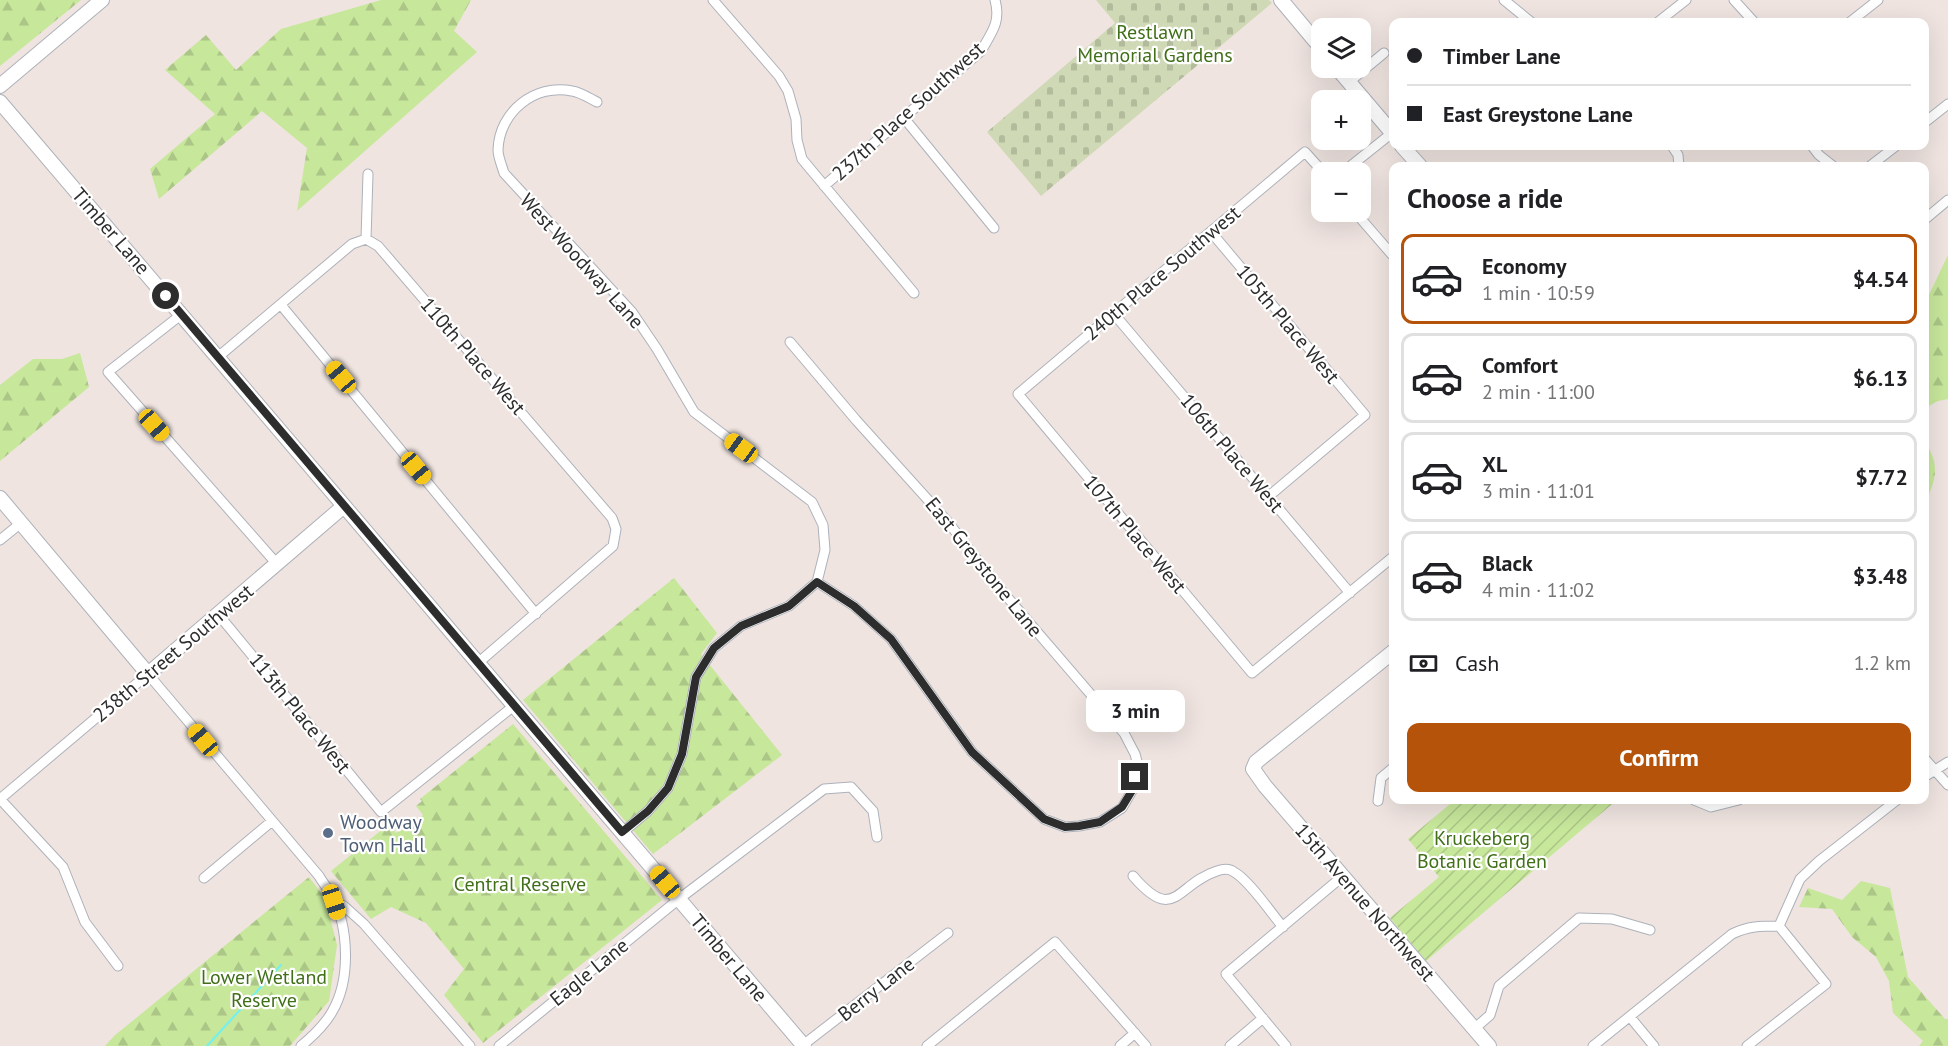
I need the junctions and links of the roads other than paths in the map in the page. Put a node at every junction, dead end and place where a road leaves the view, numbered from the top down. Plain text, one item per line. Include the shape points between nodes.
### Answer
1 (102, 0) edge
2 (714, 0) edge
3 (995, 0) edge
4 (1281, 0) edge
5 (1504, 0) edge
6 (1686, 0) edge
7 (1734, 0) edge
8 (1878, 0) edge
9 (1527, 18) edge
10 (1663, 18) edge
11 (1750, 18) edge
12 (1855, 18) edge
13 (1311, 37) edge
14 (1384, 53) dead end
15 (1346, 78) edge
16 (1349, 82) junction
17 (0, 86) edge
18 (0, 102) edge
19 (597, 102) dead end
20 (1948, 104) edge
21 (904, 118) junction
22 (1929, 119) edge
23 (1389, 129) edge
24 (1389, 137) edge
25 (1406, 150) edge
26 (1816, 150) edge
27 (1891, 150) edge
28 (1314, 162) edge
29 (1356, 162) edge
30 (1416, 162) edge
31 (1829, 162) edge
32 (1875, 162) edge
33 (368, 174) dead end
34 (824, 186) junction
35 (1948, 200) edge
36 (1929, 216) edge
37 (1364, 222) edge
38 (994, 228) dead end
39 (1211, 232) junction
40 (366, 238) junction
41 (1389, 251) edge
42 (914, 293) dead end
43 (281, 305) junction
44 (182, 314) junction
45 (1114, 314) junction
46 (790, 342) dead end
47 (218, 357) junction
48 (1018, 394) joint
49 (1269, 496) junction
50 (0, 498) edge
51 (344, 506) junction
52 (21, 523) junction
53 (0, 540) edge
54 (1389, 560) edge
55 (277, 564) junction
56 (817, 582) junction
57 (1350, 593) junction
58 (218, 614) junction
59 (536, 614) junction
60 (1389, 655) edge
61 (478, 663) junction
62 (147, 674) junction
63 (514, 705) junction
64 (1948, 762) edge
65 (1929, 764) edge
66 (1934, 770) junction
67 (1389, 771) edge
68 (1929, 774) edge
69 (1948, 785) edge
70 (0, 799) edge
71 (1378, 801) dead end
72 (1704, 804) edge
73 (1723, 804) edge
74 (1892, 804) edge
75 (272, 821) junction
76 (622, 832) junction
77 (877, 837) dead end
78 (1133, 876) dead end
79 (1343, 876) junction
80 (204, 878) dead end
81 (679, 899) junction
82 (334, 902) junction
83 (1779, 926) junction
84 (1283, 927) junction
85 (1650, 930) dead end
86 (948, 933) dead end
87 (118, 966) dead end
88 (1630, 1017) junction
89 (1263, 1018) junction
90 (1474, 1029) junction
91 (1135, 1034) junction
92 (804, 1045) edge
93 (301, 1046) edge
94 (470, 1046) edge
95 (499, 1046) edge
96 (927, 1046) edge
97 (1120, 1046) edge
98 (1146, 1046) edge
99 (1230, 1046) edge
100 (1286, 1046) edge
101 (1489, 1046) edge
102 (1593, 1046) edge
103 (1654, 1046) edge
104 (1747, 1046) edge

1 - 17 street
2 - 34 street via 779,75 796,119 802,159
3 - 21 street, 237th Place Southwest via 998,16 981,51
4 - 13 street
5 - 9 street
6 - 10 street
7 - 11 street
8 - 12 street
14 - 16 street
15 - 16 street
16 - 23 street
18 - 44 street, Timber Lane
19 - 56 street, West Woodway Lane via 573,91 531,95 515,108 504,128 498,150 504,173 632,312 694,411 812,502 823,525 825,550
20 - 22 street
21 - 34 street, 237th Place Southwest
21 - 38 street
24 - 29 street
25 - 30 street
26 - 31 street
27 - 32 street
28 - 39 street, 240th Place Southwest via 1305,152
33 - 40 street
34 - 42 street
35 - 36 street
37 - 41 street
39 - 45 street, 240th Place Southwest
39 - 49 street, 105th Place West via 1365,415
40 - 43 street via 352,244
40 - 59 street, 110th Place West via 386,255 612,518 616,529 613,546
43 - 47 street
43 - 59 street
44 - 47 street, Timber Lane
44 - 55 street via 108,372
45 - 48 street, 240th Place Southwest
45 - 49 street, 106th Place West
46 - 56 street, East Greystone Lane via 948,522 1124,733 1138,765 1133,789 1122,807 1100,822 1079,826 1065,827 1044,819 972,752 891,639 854,606
47 - 51 street, Timber Lane
48 - 57 street, 107th Place West via 1252,673
49 - 57 street, 106th Place West
50 - 52 street
51 - 55 street, 238th Street Southwest
51 - 61 street, Timber Lane
52 - 53 street
52 - 62 street
54 - 57 street
55 - 58 street, 238th Street Southwest
56 - 76 street via 789,606 741,626 714,648 696,677 682,754 668,788
58 - 62 street, 238th Street Southwest
58 - 63 street, 113th Place West via 381,812
59 - 61 street
60 - 79 street, 15th Avenue Northwest via 1263,756 1253,769
61 - 63 street, Timber Lane
62 - 70 street, 238th Street Southwest
62 - 75 street
63 - 76 street, Timber Lane
64 - 66 street
65 - 66 street
66 - 68 street
66 - 69 street
67 - 71 street via 1381,777
70 - 87 street via 63,867 85,922
72 - 73 street
74 - 83 street via 1800,879
75 - 80 street
75 - 82 street via 319,876
76 - 81 street, Timber Lane
77 - 81 street, Eagle Lane via 873,811 851,787 824,789
78 - 84 street via 1145,890 1164,900 1175,898 1214,872 1233,871
79 - 84 street
79 - 90 street, 15th Avenue Northwest
81 - 92 street, Timber Lane
81 - 95 street, Eagle Lane
82 - 93 street via 345,946 345,975 332,1013
82 - 94 street via 364,924
83 - 88 street via 1744,928 1732,934
83 - 104 street via 1826,984
84 - 89 street via 1226,974
85 - 90 street via 1612,919 1579,918 1499,986 1490,1015
86 - 92 street, Berry Lane
88 - 102 street
88 - 103 street
89 - 99 street
89 - 100 street
90 - 101 street, 15th Avenue Northwest
91 - 96 street via 1055,942
91 - 97 street
91 - 98 street

